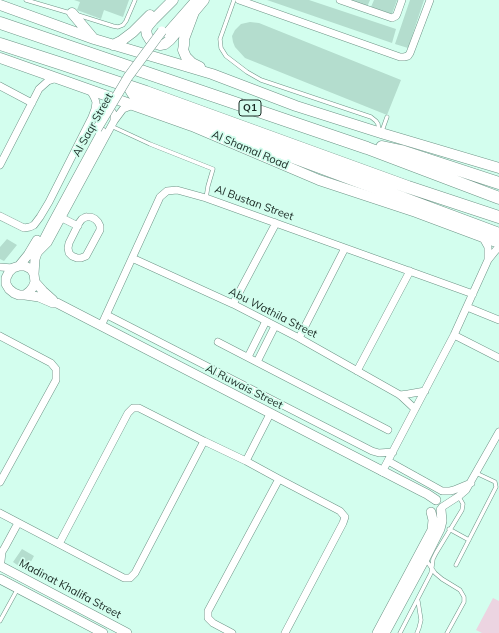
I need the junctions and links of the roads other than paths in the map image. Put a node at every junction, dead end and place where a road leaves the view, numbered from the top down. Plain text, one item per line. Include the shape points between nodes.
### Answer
1 (4, 0) edge
2 (26, 0) edge
3 (135, 0) edge
4 (170, 0) edge
5 (173, 0) edge
6 (189, 0) edge
7 (196, 0) edge
8 (204, 0) edge
9 (234, 0) edge
10 (239, 0) edge
11 (340, 0) edge
12 (402, 0) edge
13 (430, 0) edge
14 (0, 2) edge
15 (0, 5) edge
16 (194, 12) junction
17 (72, 13) junction
18 (0, 23) edge
19 (164, 32) junction
20 (94, 39) junction
21 (0, 44) edge
22 (113, 45) junction
23 (0, 58) edge
24 (212, 74) junction
25 (57, 78) junction
26 (0, 86) edge
27 (130, 88) junction
28 (90, 90) junction
29 (33, 100) junction
30 (133, 104) junction
31 (95, 109) junction
32 (387, 117) dead end
33 (113, 124) junction
34 (99, 131) junction
35 (380, 133) junction
36 (367, 148) junction
37 (304, 161) junction
38 (0, 165) edge
39 (499, 168) edge
40 (499, 183) edge
41 (364, 194) junction
42 (206, 198) junction
43 (499, 198) edge
44 (0, 216) edge
45 (499, 217) edge
46 (62, 218) junction
47 (276, 223) junction
48 (78, 226) junction
49 (499, 234) edge
50 (483, 238) junction
51 (499, 243) edge
52 (345, 248) junction
53 (499, 248) edge
54 (37, 253) junction
55 (132, 258) junction
56 (488, 260) junction
57 (16, 266) junction
58 (0, 268) edge
59 (410, 271) junction
60 (35, 278) junction
61 (3, 281) edge
62 (473, 294) junction
63 (25, 295) junction
64 (57, 303) junction
65 (233, 304) junction
66 (467, 308) junction
67 (107, 315) junction
68 (499, 320) edge
69 (266, 321) junction
70 (101, 326) junction
71 (275, 326) junction
72 (454, 335) junction
73 (0, 336) edge
74 (299, 338) junction
75 (218, 342) dead end
76 (248, 357) junction
77 (499, 358) edge
78 (257, 362) junction
79 (357, 371) junction
80 (425, 391) junction
81 (400, 395) junction
82 (415, 410) junction
83 (270, 414) junction
84 (388, 430) dead end
85 (499, 432) edge
86 (204, 441) junction
87 (393, 452) junction
88 (246, 461) junction
89 (388, 461) junction
90 (382, 472) junction
91 (476, 473) junction
92 (279, 479) junction
93 (0, 482) edge
94 (471, 482) junction
95 (457, 497) junction
96 (436, 506) junction
97 (0, 513) edge
98 (18, 523) junction
99 (449, 529) junction
100 (469, 540) junction
101 (59, 544) junction
102 (2, 549) edge
103 (425, 559) junction
104 (1, 565) edge
105 (456, 565) dead end
106 (432, 570) junction
107 (0, 580) edge
108 (17, 588) junction
109 (417, 601) junction
110 (0, 621) edge
111 (103, 633) edge
112 (127, 633) edge
113 (232, 633) edge
114 (285, 633) edge
115 (377, 633) edge
116 (385, 633) edge
117 (400, 633) edge
118 (417, 633) edge
119 (447, 633) edge

1 - 14 main road
2 - 17 lane
3 - 17 lane via 126,21 118,27
4 - 22 main road via 153,12 133,32
5 - 16 main road via 152,20 146,30 147,36 154,44 165,44
6 - 19 street, Al Saqr Street
7 - 19 street, Al Saqr Street
8 - 16 main road
9 - 35 lane via 220,39 221,48 226,56 261,80 372,117 378,124
10 - 13 street via 400,57 406,57 410,53
11 - 12 street via 392,18 396,16
15 - 20 main road
16 - 24 main road via 184,39 186,57
17 - 20 main road
18 - 36 highway, Q1
19 - 34 street, Al Saqr Street, bridge via 128,77
20 - 22 main road
21 - 27 highway, Al Shamal Road / Q1
22 - 24 main road
23 - 25 main road, Al Shamal Road
24 - 35 main road via 296,106
25 - 28 main road, Al Shamal Road
25 - 29 street via 48,81 39,89
26 - 29 street
27 - 37 highway via 140,100
27 - 45 highway, Al Shamal Road / Q1
28 - 30 main road, Al Shamal Road
28 - 31 street via 96,102
29 - 38 street
30 - 33 street via 123,109
30 - 41 main road, Al Shamal Road via 319,180
31 - 33 street via 106,107 111,110 114,115
31 - 44 street via 49,202 34,225 24,228
32 - 35 lane
33 - 42 lane via 150,144 213,169
33 - 46 street
34 - 54 street, Al Saqr Street
34 - 57 street, Al Saqr Street via 32,250
35 - 39 main road
36 - 40 highway via 383,147 401,151
36 - 43 highway, Q1
37 - 41 main road via 314,170
37 - 49 highway
41 - 50 main road, Al Shamal Road
42 - 47 street, Al Bustan Street
42 - 55 street, Al Bustan Street via 177,190 167,191 160,197
46 - 48 street
46 - 54 street via 46,246
47 - 52 street, Al Bustan Street
47 - 65 street
48 - 48 street via 86,217 95,219 100,226 92,246 82,258 72,256 68,248
50 - 51 main road, Al Shamal Road
50 - 56 street via 488,247
52 - 59 street, Al Bustan Street
52 - 74 street
53 - 56 street
54 - 60 street, Al Saqr Street
55 - 65 street, Abu Wathila Street
55 - 67 street, Al Bustan Street
56 - 62 street
57 - 58 street
57 - 60 street via 31,269
57 - 61 street
59 - 62 street, Al Bustan Street
59 - 79 street
60 - 63 street via 34,287
60 - 64 street, Al Ruwais Street via 43,291
61 - 63 street via 14,293
62 - 66 street
63 - 64 street, Al Ruwais Street
64 - 70 street, Al Ruwais Street
65 - 69 street, Abu Wathila Street
66 - 68 street
66 - 72 street
67 - 70 street, Al Bustan Street
67 - 87 street via 372,451
69 - 71 street, Abu Wathila Street
69 - 76 street
70 - 83 street, Al Ruwais Street
71 - 74 street, Abu Wathila Street
71 - 78 street
72 - 77 street
72 - 80 street
73 - 93 street via 51,363 56,369 56,380
74 - 79 street, Abu Wathila Street
75 - 76 street
76 - 78 street
78 - 84 street
79 - 81 street, Abu Wathila Street
80 - 81 street
80 - 82 street
81 - 82 street, Abu Wathila Street
82 - 87 street
83 - 88 street
83 - 90 street, Al Ruwais Street
85 - 91 street
86 - 88 street
86 - 101 street via 139,408 133,408 128,413
86 - 101 street via 135,573 130,578 124,578
87 - 89 street
88 - 92 street
89 - 90 street
89 - 94 street via 442,490 454,490
90 - 96 street, Al Ruwais Street via 427,494
91 - 94 street
91 - 100 lane via 493,480 496,487
92 - 113 street via 208,611 208,618 213,623
92 - 114 street via 340,511 345,517
94 - 95 street
95 - 96 street
95 - 99 lane via 462,501 462,510
96 - 103 street via 442,517 440,529
96 - 115 street via 432,530
97 - 98 street
98 - 101 street
98 - 102 street
99 - 100 lane
99 - 106 lane via 434,557
100 - 105 lane
102 - 104 street
103 - 106 lane
103 - 116 street
104 - 112 street, Madinat Khalifa Street
106 - 109 lane
106 - 119 lane via 460,590 464,596 464,602
107 - 108 street
108 - 110 lane
108 - 111 street
109 - 117 lane
109 - 118 lane via 421,620

